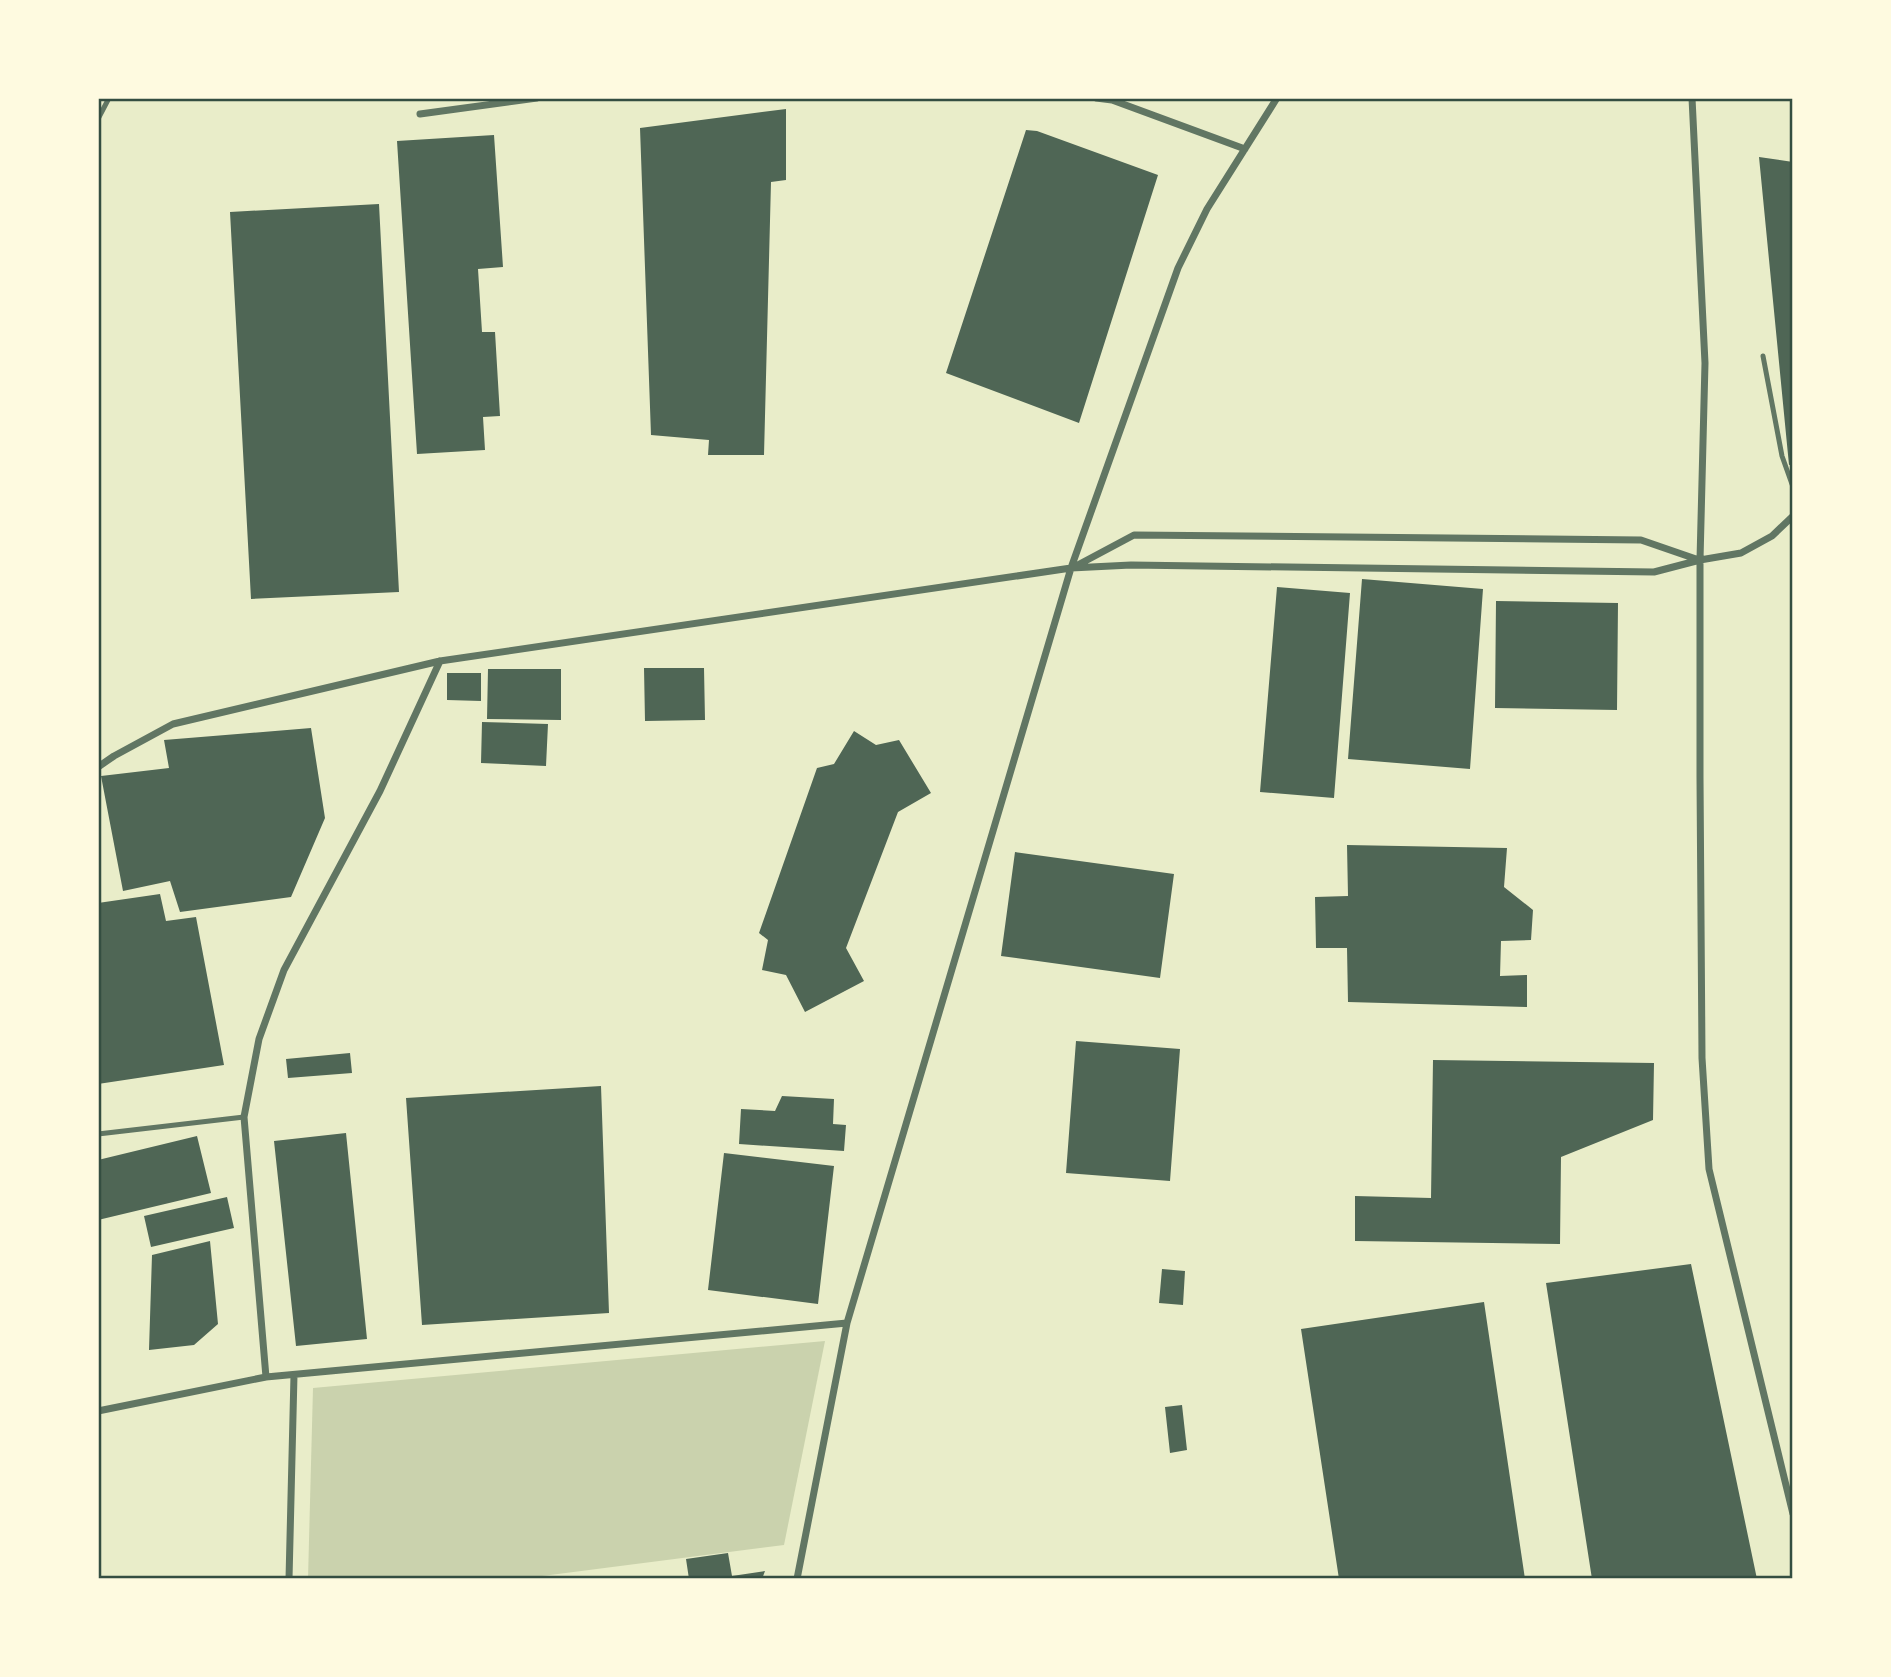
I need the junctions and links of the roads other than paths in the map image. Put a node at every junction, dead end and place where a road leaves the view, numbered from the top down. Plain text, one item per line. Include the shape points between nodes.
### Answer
1 (109, 98) edge
2 (537, 98) edge
3 (1096, 98) edge
4 (1277, 98) edge
5 (1692, 98) edge
6 (1112, 99) edge
7 (420, 114) dead end
8 (98, 119) edge
9 (1245, 149) junction
10 (1763, 356) dead end
11 (1793, 487) edge
12 (1793, 516) edge
13 (1700, 560) junction
14 (1071, 569) junction
15 (440, 661) junction
16 (98, 767) edge
17 (244, 1117) junction
18 (98, 1134) edge
19 (847, 1323) junction
20 (294, 1375) junction
21 (265, 1377) junction
22 (98, 1411) edge
23 (1793, 1514) edge
24 (289, 1579) edge
25 (797, 1579) edge

1 - 8 lane
2 - 7 street
3 - 6 street
4 - 9 street
5 - 13 street via 1705,363
6 - 9 street
9 - 14 street via 1207,209 1178,268
10 - 11 lane via 1782,456
12 - 13 street via 1772,536 1741,553
13 - 14 street via 1654,572 1131,565
13 - 14 street via 1640,540 1135,535
13 - 23 street via 1702,1058 1709,1169
14 - 15 street
14 - 19 street
15 - 16 street via 173,724
15 - 17 street via 380,790 284,970 259,1039
17 - 18 lane
17 - 21 street
19 - 20 street
19 - 25 street
20 - 21 street
20 - 24 street
21 - 22 street

